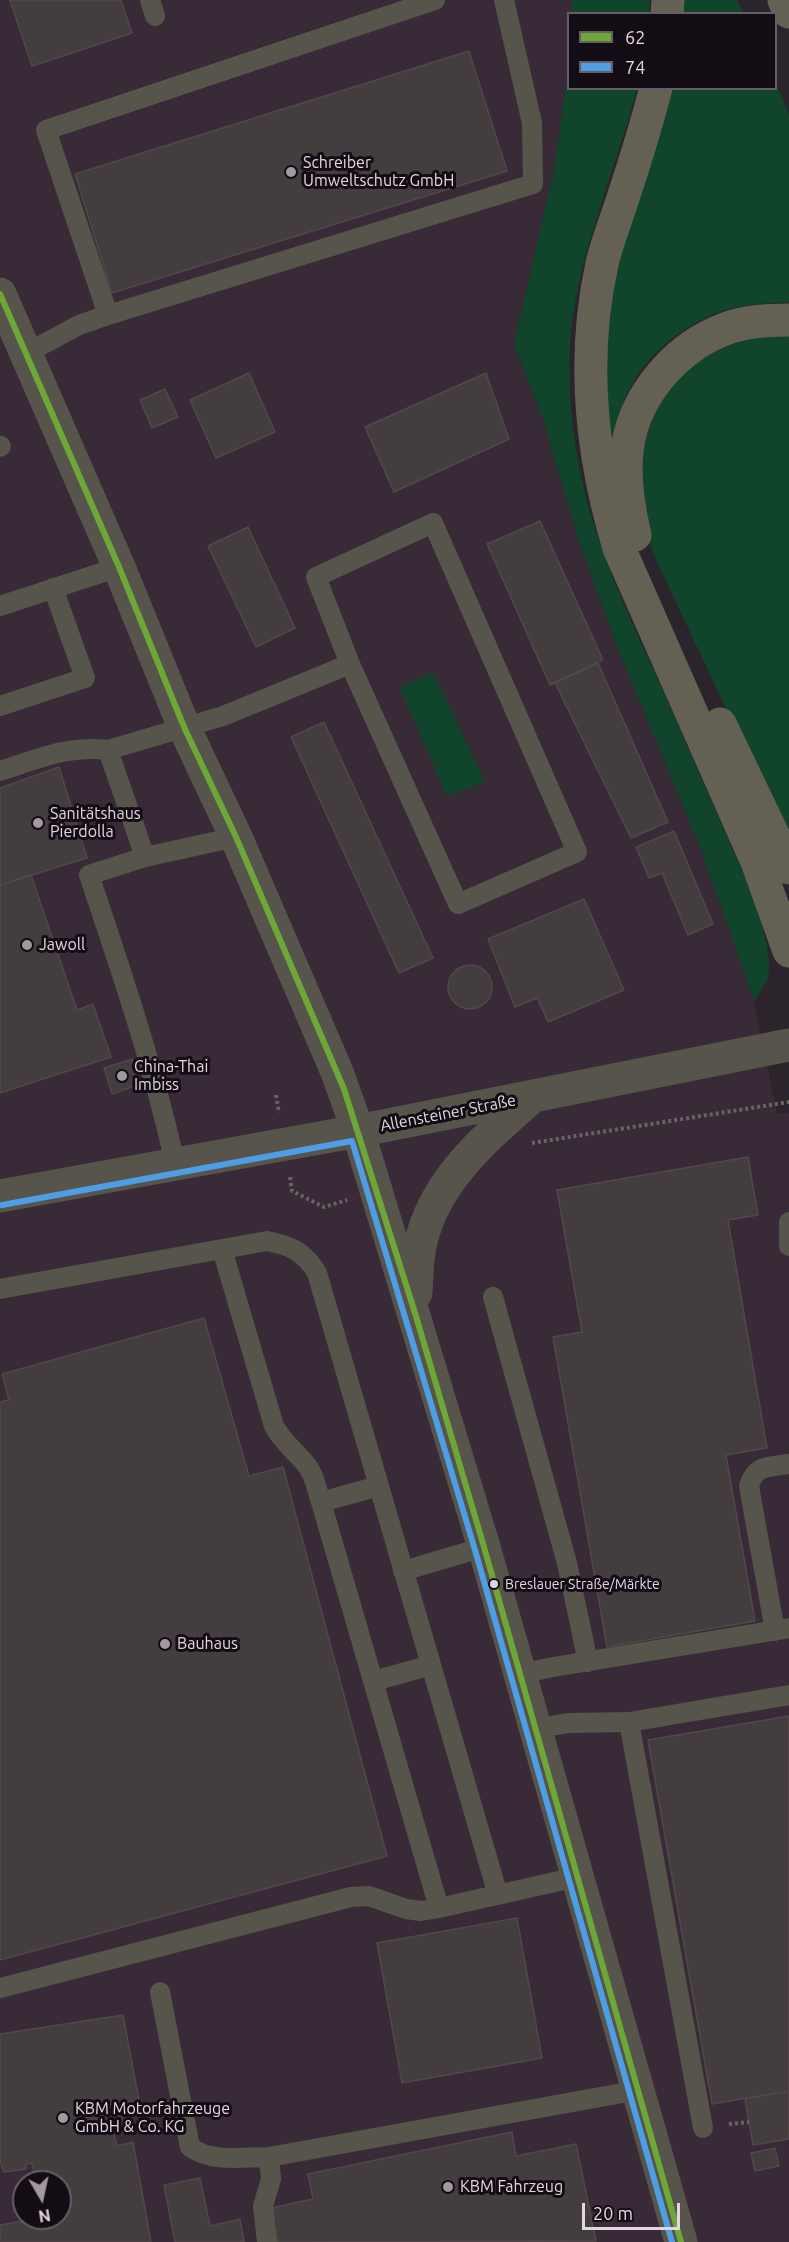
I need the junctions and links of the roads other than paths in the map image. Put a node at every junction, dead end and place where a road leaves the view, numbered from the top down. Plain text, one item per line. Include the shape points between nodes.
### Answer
1 (435, 0) edge
2 (504, 0) edge
3 (784, 0) edge
4 (789, 12) edge
5 (656, 90) edge
6 (0, 294) edge
7 (108, 315) junction
8 (789, 320) edge
9 (27, 353) junction
10 (119, 567) junction
11 (53, 588) junction
12 (0, 606) edge
13 (350, 664) junction
14 (0, 706) edge
15 (184, 727) junction
16 (108, 750) junction
17 (0, 771) edge
18 (236, 837) junction
19 (145, 857) junction
20 (789, 868) edge
21 (789, 951) edge
22 (789, 1045) edge
23 (533, 1096) junction
24 (358, 1131) junction
25 (175, 1163) junction
26 (0, 1196) edge
27 (789, 1222) edge
28 (789, 1246) edge
29 (222, 1249) junction
30 (0, 1289) edge
31 (492, 1298) dead end
32 (415, 1312) junction
33 (789, 1464) edge
34 (379, 1486) junction
35 (321, 1502) junction
36 (484, 1547) junction
37 (403, 1571) junction
38 (782, 1629) edge
39 (588, 1662) junction
40 (431, 1665) junction
41 (520, 1674) junction
42 (374, 1681) junction
43 (789, 1695) edge
44 (629, 1722) junction
45 (535, 1730) junction
46 (577, 1877) junction
47 (498, 1895) junction
48 (439, 1908) junction
49 (0, 1988) edge
50 (160, 1992) dead end
51 (639, 2090) junction
52 (703, 2128) dead end
53 (268, 2157) junction
54 (267, 2242) edge
55 (681, 2242) edge

1 - 7 lane via 46,130
2 - 7 lane via 532,123 533,184
3 - 4 highway
5 - 21 highway via 602,262 594,306 590,401 597,457 619,548 757,862
6 - 9 street
7 - 9 lane
8 - 20 highway via 763,320 725,329 689,349 659,375 640,406 630,435 626,485 643,561
9 - 10 street
10 - 11 lane
10 - 15 street
11 - 12 lane
11 - 14 lane via 85,678
13 - 13 lane via 316,578 433,523 577,852 458,904
13 - 15 lane via 223,716
15 - 16 lane
15 - 18 street
16 - 17 lane via 64,750
16 - 19 lane
18 - 19 lane
18 - 24 street via 337,1072
19 - 25 lane via 89,875 129,994
22 - 23 street, Allensteiner Straße
23 - 24 street, Allensteiner Straße
23 - 32 street via 466,1159 435,1204 419,1247
24 - 25 street, Allensteiner Straße
24 - 32 street
25 - 26 street, Allensteiner Straße
27 - 28 lane
29 - 30 lane
29 - 34 lane via 267,1241 298,1250 310,1261 317,1273
29 - 35 lane via 274,1426 310,1470
31 - 39 lane via 567,1563
32 - 36 street
33 - 38 lane via 759,1469 751,1476 749,1486
34 - 35 lane
34 - 37 lane
35 - 42 lane
36 - 37 lane
36 - 41 street
37 - 40 lane
38 - 39 lane
39 - 41 lane
40 - 42 lane
40 - 47 lane
41 - 45 street
42 - 48 lane
43 - 44 lane
44 - 45 lane via 568,1723
44 - 52 lane
45 - 46 street
46 - 47 lane
46 - 51 street
47 - 48 lane
48 - 49 lane via 421,1911 369,1896 351,1897
50 - 53 lane via 190,2147 211,2157
51 - 53 lane
51 - 55 street
53 - 54 lane via 271,2179 263,2206

